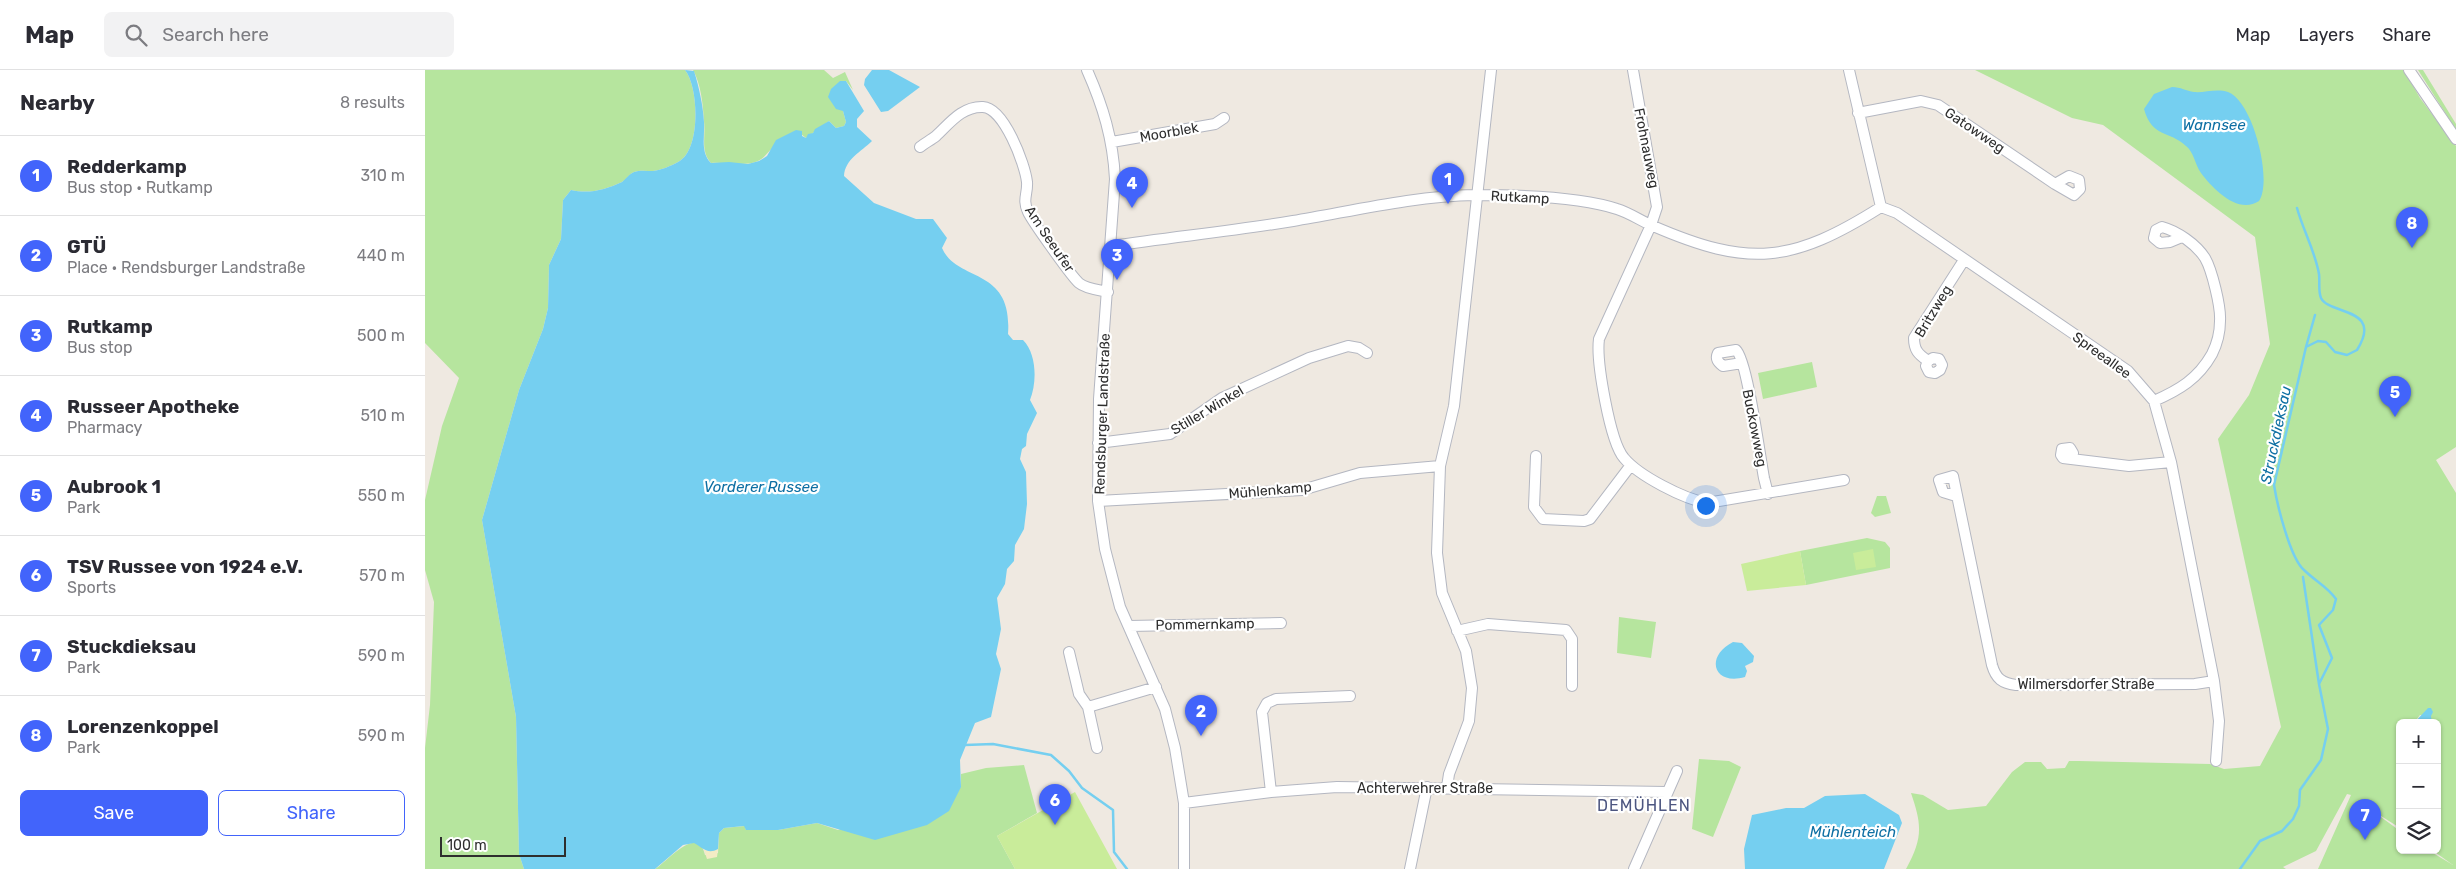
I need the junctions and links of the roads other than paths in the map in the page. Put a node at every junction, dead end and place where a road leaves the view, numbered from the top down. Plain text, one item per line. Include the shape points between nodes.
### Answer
1 (1087, 70) edge
2 (1491, 70) edge
3 (1633, 70) edge
4 (1849, 70) edge
5 (2409, 70) edge
6 (1858, 113) junction
7 (1224, 118) dead end
8 (2456, 139) edge
9 (1112, 142) junction
10 (919, 147) dead end
11 (2055, 184) dead end
12 (1477, 195) junction
13 (1881, 207) junction
14 (1651, 225) junction
15 (2182, 237) dead end
16 (1112, 246) junction
17 (1965, 260) junction
18 (1108, 292) junction
19 (1367, 353) dead end
20 (1928, 361) dead end
21 (1743, 363) dead end
22 (2154, 402) junction
23 (1098, 443) junction
24 (1536, 456) dead end
25 (2071, 458) dead end
26 (2171, 462) junction
27 (1631, 465) junction
28 (1440, 466) junction
29 (1844, 480) dead end
30 (1768, 494) junction
31 (1956, 496) dead end
32 (1098, 501) junction
33 (1281, 623) dead end
34 (1129, 626) junction
35 (1457, 631) junction
36 (1069, 652) dead end
37 (2214, 681) junction
38 (1572, 686) dead end
39 (1156, 687) junction
40 (1350, 696) dead end
41 (1088, 707) junction
42 (1097, 748) dead end
43 (2216, 761) dead end
44 (1677, 770) dead end
45 (1427, 787) junction
46 (1447, 787) junction
47 (1271, 792) junction
48 (1666, 792) junction
49 (1184, 803) junction
50 (1184, 869) edge
51 (1410, 869) edge
52 (1635, 869) edge

1 - 9 street, Rendsburger Landstraße via 1103,107
2 - 12 street
3 - 14 street, Frohnauweg via 1657,197 1656,214
4 - 6 street
5 - 8 street
6 - 11 street, Gatowweg via 1921,102 1938,105
6 - 13 street
7 - 9 street, Moorblek via 1215,124
9 - 16 street, Rendsburger Landstraße via 1115,186
10 - 18 street, Am Seeufer via 968,110 991,109 1021,154 1027,183 1024,199 1029,213 1079,283
12 - 14 street, Rutkamp via 1581,202 1616,208
12 - 16 street, Rutkamp via 1364,208 1196,236
12 - 28 street via 1454,406
13 - 14 street, Rutkamp via 1825,239 1769,254 1719,250
13 - 17 street, Spreeallee via 1897,213
14 - 27 street, Frohnauweg via 1608,316 1598,347 1614,439
15 - 22 street via 2205,258 2211,274 2220,319 2218,337 2201,371 2187,385
16 - 18 street, Rendsburger Landstraße
17 - 20 street, Britzweg via 1914,338 1917,353
17 - 22 street, Spreeallee via 2128,370
18 - 23 street, Rendsburger Landstraße
19 - 23 street, Stiller Winkel via 1348,346 1309,358 1222,398 1169,434
21 - 30 street, Buckowweg
22 - 26 street, Spreeallee
23 - 32 street, Rendsburger Landstraße
24 - 27 street via 1534,507 1543,519 1590,520
25 - 26 street via 2085,463 2129,466
26 - 37 street, Spreeallee
27 - 30 street via 1668,488 1700,502 1716,503
28 - 32 street, Mühlenkamp via 1360,473 1302,490
28 - 35 street via 1437,553 1442,593
29 - 30 street
31 - 37 street, Wilmersdorfer Straße via 1992,666 2002,682 2109,685
32 - 34 street, Rendsburger Landstraße via 1105,549
33 - 34 street, Pommernkamp
34 - 39 street, Rendsburger Landstraße
35 - 38 street via 1488,624 1566,630 1572,639
35 - 46 street via 1466,650 1471,704
36 - 41 street via 1079,694
37 - 43 street, Spreeallee via 2219,721
39 - 41 street
39 - 49 street, Rendsburger Landstraße via 1175,748
40 - 47 street via 1277,699 1267,703 1262,712
41 - 42 street
44 - 48 street
45 - 46 street, Achterwehrer Straße
45 - 47 street, Achterwehrer Straße via 1337,787
45 - 51 street
46 - 48 street, Achterwehrer Straße
47 - 49 street, Achterwehrer Straße
48 - 52 street
49 - 50 street, Rendsburger Landstraße

